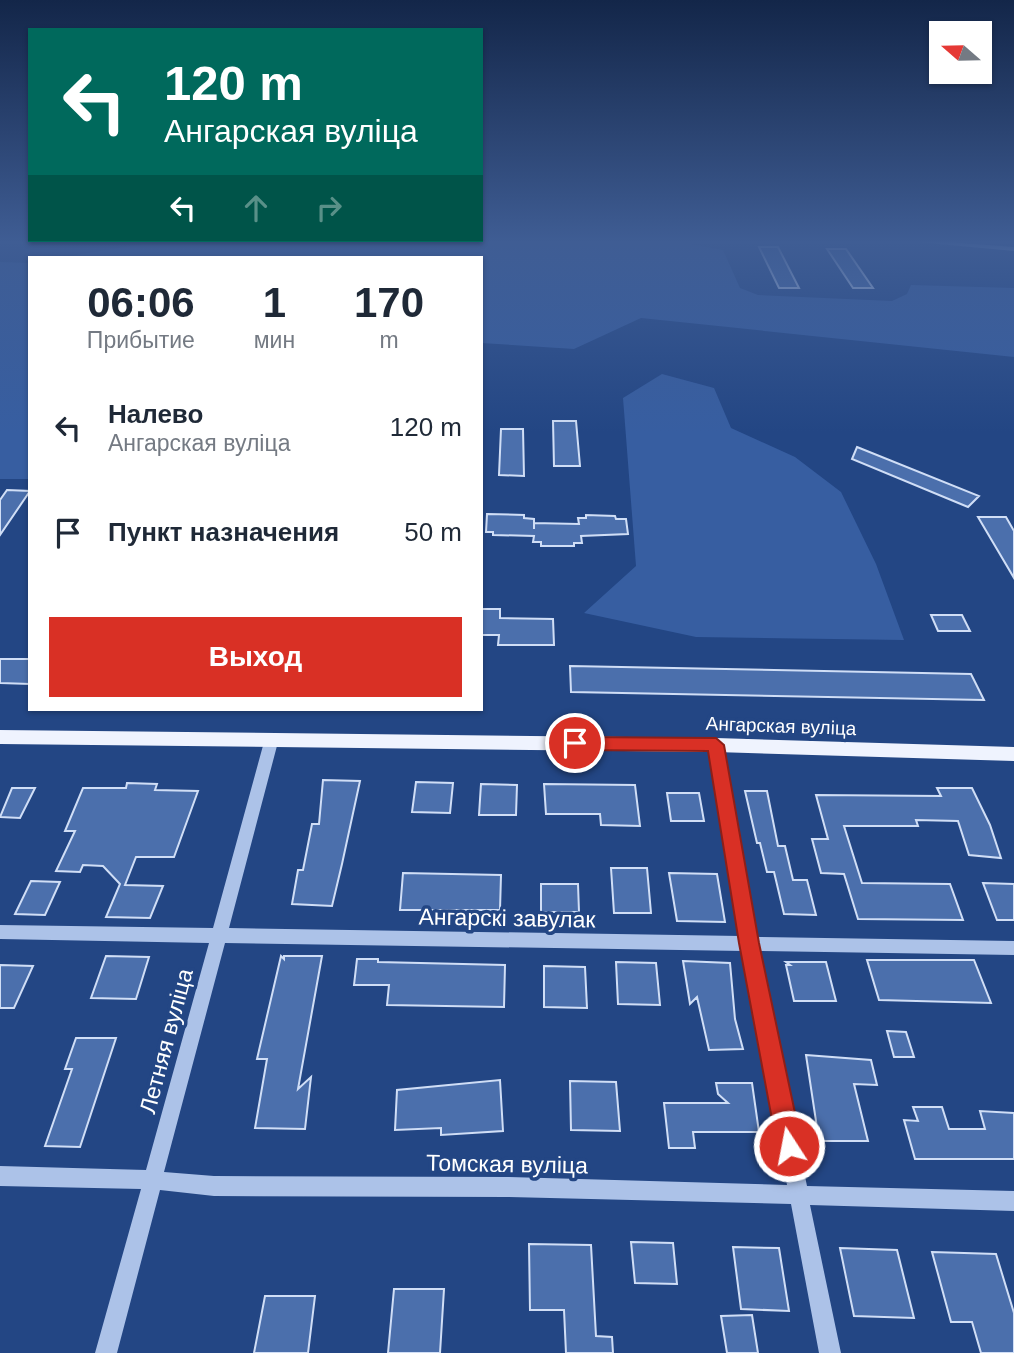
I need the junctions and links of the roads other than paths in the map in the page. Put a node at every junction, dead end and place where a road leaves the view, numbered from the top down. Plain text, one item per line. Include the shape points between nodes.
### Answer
1 (0, 737) edge
2 (271, 742) junction
3 (716, 745) junction
4 (1014, 754) edge
5 (0, 932) edge
6 (218, 936) junction
7 (749, 943) junction
8 (1014, 948) edge
9 (0, 1176) edge
10 (152, 1180) junction
11 (800, 1197) junction
12 (1014, 1201) edge
13 (106, 1353) edge
14 (830, 1353) edge

1 - 2 main road, Ангарская вуліца
2 - 3 main road, Ангарская вуліца
2 - 6 street, Летняя вуліца
3 - 4 main road, Ангарская вуліца
3 - 7 street
5 - 6 street, Ангарскі завулак
6 - 7 street, Ангарскі завулак
6 - 10 street, Летняя вуліца
7 - 8 street, Ангарскі завулак
7 - 11 street
9 - 10 street, Томская вуліца
10 - 11 street, Томская вуліца via 214,1186 509,1187
10 - 13 street, Летняя вуліца
11 - 12 street, Томская вуліца
11 - 14 street

